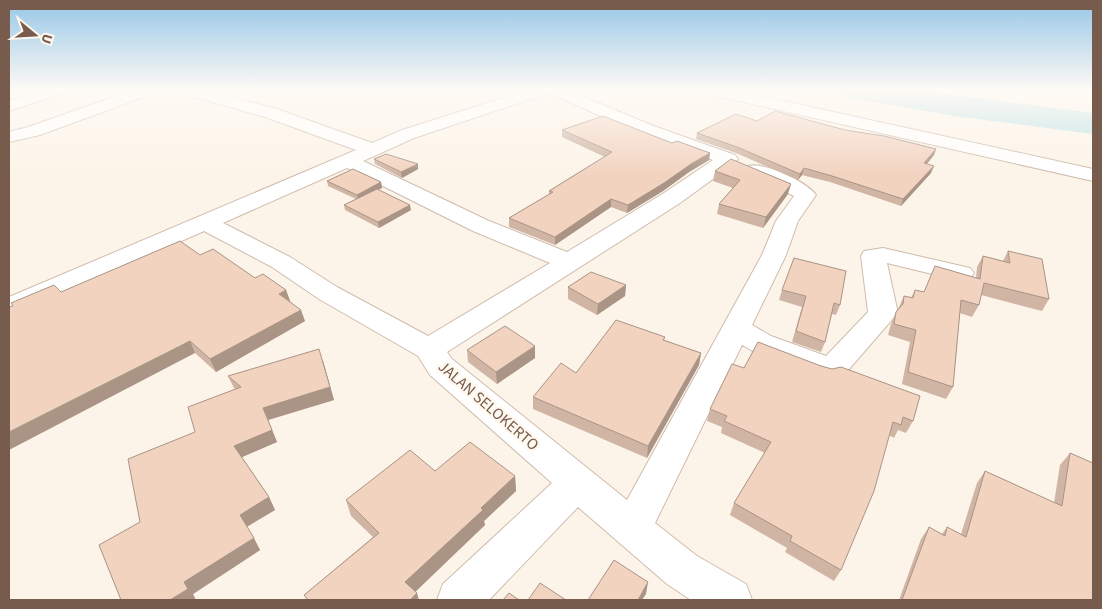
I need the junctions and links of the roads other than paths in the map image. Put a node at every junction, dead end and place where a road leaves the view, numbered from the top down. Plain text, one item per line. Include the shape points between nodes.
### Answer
1 (69, 118) edge
2 (286, 118) edge
3 (456, 118) edge
4 (620, 118) edge
5 (839, 118) edge
6 (9, 137) edge
7 (372, 150) junction
8 (728, 159) junction
9 (346, 160) junction
10 (1093, 175) edge
11 (204, 222) junction
12 (569, 262) junction
13 (961, 273) edge
14 (9, 307) edge
15 (736, 328) junction
16 (429, 349) junction
17 (577, 483) junction
18 (632, 529) junction
19 (459, 600) edge
20 (730, 600) edge

1 - 6 street
2 - 7 street
3 - 7 street
4 - 8 street
5 - 10 street
7 - 9 street
8 - 12 street
8 - 15 street via 793,186 805,195 787,221 774,256
9 - 11 street
9 - 12 street via 481,226
11 - 14 street
11 - 16 street, JALAN SELOKERTO via 281,262 328,293
12 - 16 street
13 - 15 street via 883,255 872,256 882,315 833,367 828,368 760,343
15 - 18 street
16 - 17 street, JALAN SELOKERTO via 441,367
17 - 18 street, JALAN SELOKERTO
17 - 19 street
18 - 20 street, JALAN SELOKERTO via 682,570

